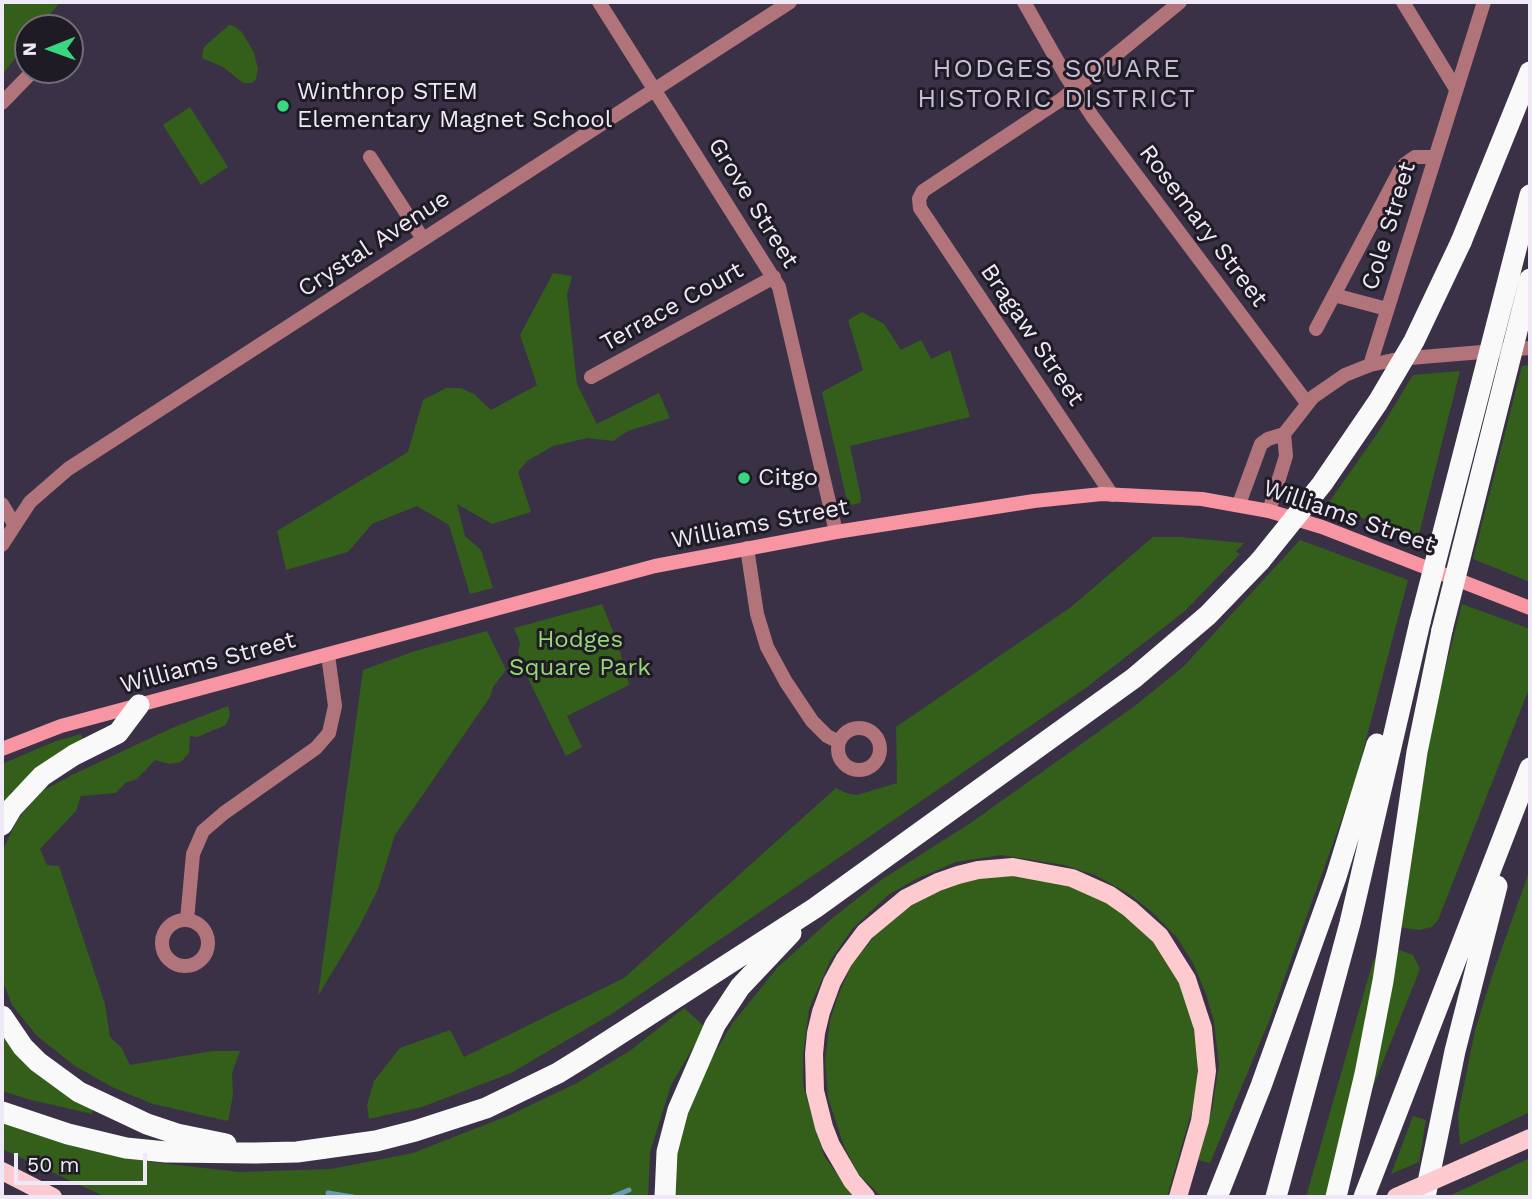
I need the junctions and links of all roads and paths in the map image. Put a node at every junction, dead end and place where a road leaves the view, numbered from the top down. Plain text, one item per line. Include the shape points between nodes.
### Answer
1 (599, 2) edge
2 (790, 2) edge
3 (1024, 2) edge
4 (1180, 2) edge
5 (1403, 2) edge
6 (1484, 2) edge
7 (1530, 72) edge
8 (20, 84) edge
9 (655, 89) junction
10 (1074, 89) junction
11 (1456, 89) junction
12 (2, 103) edge
13 (370, 157) dead end
14 (1435, 157) junction
15 (1530, 195) edge
16 (423, 239) junction
17 (774, 278) junction
18 (1530, 279) edge
19 (1334, 295) junction
20 (1387, 309) junction
21 (1316, 329) dead end
22 (1530, 348) edge
23 (1370, 365) junction
24 (591, 377) dead end
25 (1307, 403) junction
26 (1284, 434) junction
27 (1112, 495) junction
28 (2, 504) edge
29 (1239, 504) junction
30 (1269, 511) junction
31 (14, 523) junction
32 (836, 532) junction
33 (2, 545) edge
34 (747, 548) junction
35 (1530, 608) edge
36 (328, 655) junction
37 (1401, 699) junction
38 (139, 705) junction
39 (839, 742) dead end
40 (2, 749) edge
41 (1530, 768) edge
42 (1530, 777) edge
43 (2, 825) edge
44 (815, 908) junction
45 (187, 920) dead end
46 (2, 1016) edge
47 (2, 1112) edge
48 (1530, 1138) edge
49 (297, 1152) junction
50 (2, 1171) edge
51 (53, 1197) edge
52 (665, 1197) edge
53 (866, 1197) edge
54 (1178, 1197) edge
55 (1217, 1197) edge
56 (1276, 1197) edge
57 (1336, 1197) edge
58 (1364, 1197) edge
59 (1396, 1197) edge
60 (1425, 1197) edge

1 - 9 street, Grove Street
2 - 9 street, Crystal Avenue
3 - 10 street, Rosemary Street
4 - 10 street
5 - 11 street
6 - 11 street, Cole Street
7 - 44 highway, bridge via 1461,242 1408,352 1356,438 1260,561 1208,615 1134,678
8 - 12 street
9 - 16 street, Crystal Avenue
9 - 17 street, Grove Street
10 - 25 street, Rosemary Street
10 - 27 street, Bragaw Street via 923,191 919,199 920,208
11 - 14 street, Cole Street
13 - 16 street
14 - 19 street, Cole Street via 1415,158 1399,172
14 - 20 street, Cole Street
15 - 37 highway, bridge
16 - 31 street, Crystal Avenue via 68,469 41,491
17 - 24 street, Terrace Court
17 - 32 street, Grove Street via 784,303
18 - 57 highway, bridge via 1441,630 1417,752 1383,981
19 - 20 street, Cole Street
19 - 21 street, Cole Street
20 - 23 street, Cole Street
22 - 23 street
23 - 25 street via 1333,382
25 - 26 street
26 - 29 street via 1261,444
26 - 30 street via 1287,449
27 - 29 main road, Williams Street
27 - 32 main road, Williams Street via 1034,501
28 - 31 street
29 - 30 main road, Williams Street
30 - 35 main road, Williams Street
31 - 33 street, Crystal Avenue
32 - 34 main road, Williams Street
34 - 36 main road, Williams Street via 655,566
34 - 39 street via 767,647 812,721
36 - 38 main road, Williams Street
36 - 45 street via 335,706 332,726 316,748 203,831 193,854
37 - 55 highway via 1378,738 1336,877
37 - 56 highway via 1350,923
38 - 40 main road, Williams Street via 61,726
38 - 43 highway via 118,733 42,776
41 - 58 highway
42 - 60 highway via 1473,974
44 - 49 highway via 587,1055 518,1094 415,1131
44 - 52 highway via 740,987 715,1025 678,1110 667,1152
46 - 49 highway via 38,1062 79,1092 129,1117 220,1143
47 - 49 highway via 126,1148 212,1154
48 - 59 main road, bridge
50 - 51 main road
53 - 54 main road via 831,1145 815,1091 816,1033 832,982 865,932 906,898 958,875 1013,867 1072,878 1110,895 1160,936 1187,979 1203,1028 1207,1071 1200,1121

